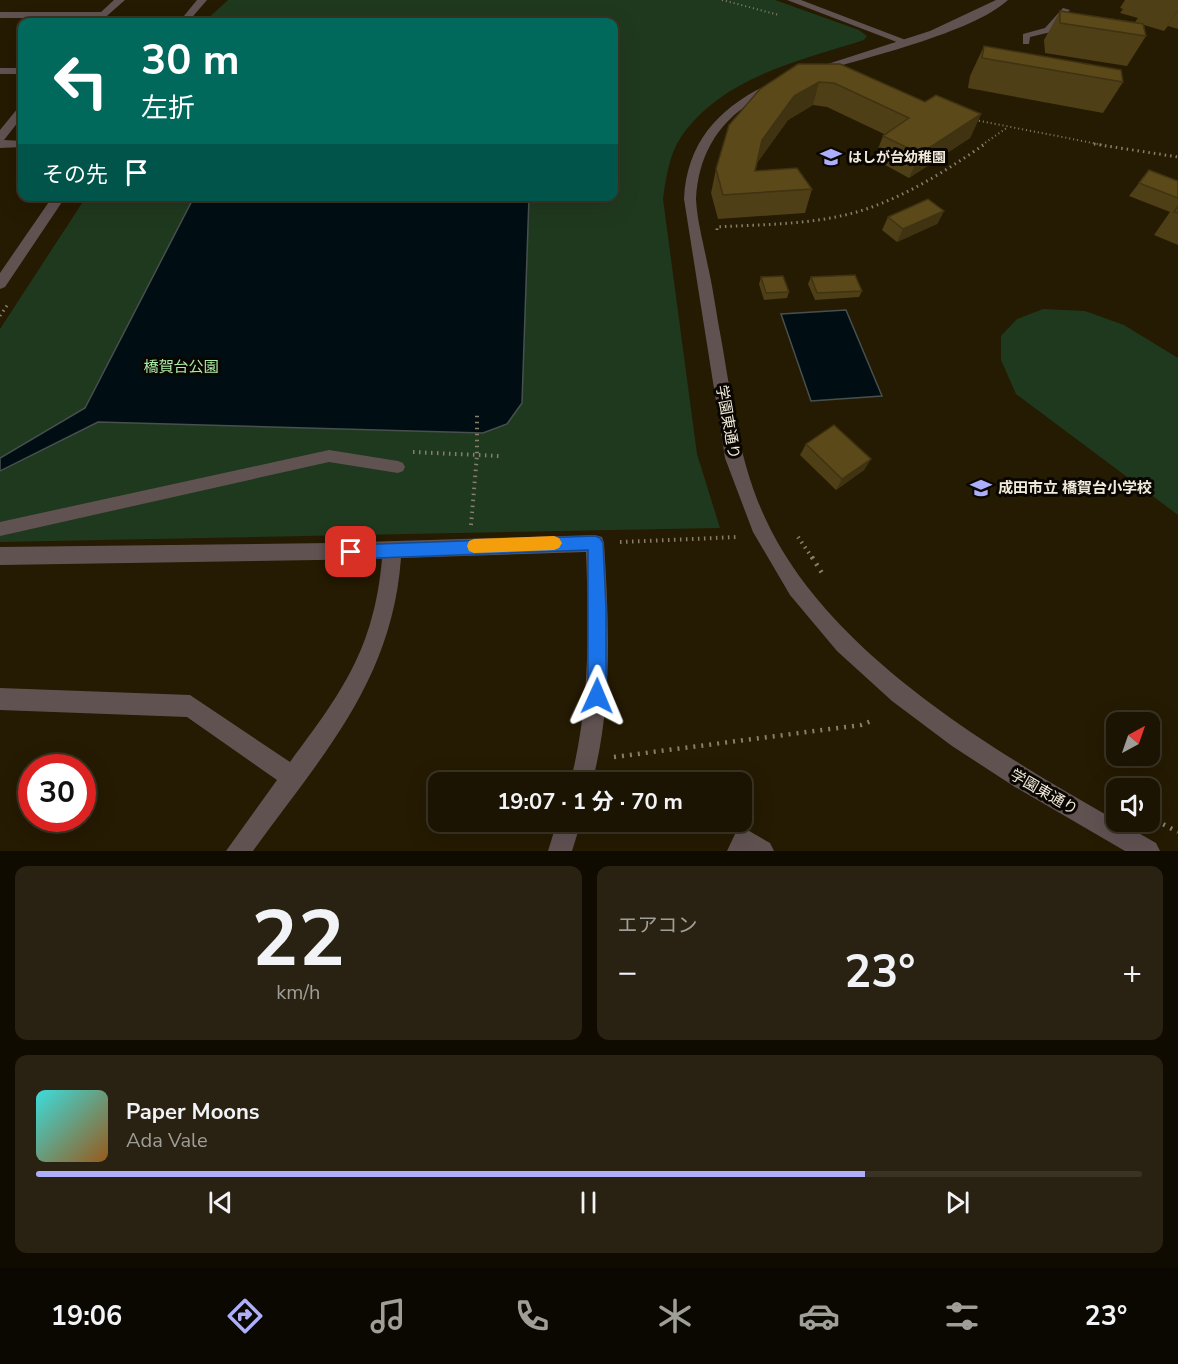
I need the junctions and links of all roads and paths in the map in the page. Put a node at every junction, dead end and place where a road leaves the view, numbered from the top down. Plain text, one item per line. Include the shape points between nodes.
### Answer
1 (120, 0) edge
2 (202, 0) edge
3 (793, 0) edge
4 (1003, 0) edge
5 (1066, 10) edge
6 (0, 15) edge
7 (74, 18) edge
8 (99, 18) edge
9 (186, 18) edge
10 (1036, 32) junction
11 (1055, 35) dead end
12 (906, 42) junction
13 (1026, 42) dead end
14 (0, 72) edge
15 (18, 72) edge
16 (18, 115) edge
17 (970, 119) edge
18 (1008, 127) junction
19 (0, 138) edge
20 (0, 144) edge
21 (18, 144) edge
22 (1178, 157) edge
23 (57, 201) edge
24 (719, 238) dead end
25 (0, 284) edge
26 (477, 412) dead end
27 (477, 455) junction
28 (500, 456) dead end
29 (398, 467) joint
30 (0, 529) edge
31 (795, 532) dead end
32 (470, 535) dead end
33 (738, 537) dead end
34 (595, 543) junction
35 (392, 550) junction
36 (0, 556) edge
37 (826, 579) dead end
38 (0, 699) edge
39 (874, 720) dead end
40 (588, 761) junction
41 (584, 772) edge
42 (292, 777) junction
43 (1160, 823) edge
44 (566, 832) edge
45 (1178, 832) edge
46 (238, 851) edge
47 (560, 851) edge
48 (740, 851) edge
49 (762, 851) edge
50 (1148, 851) edge

1 - 8 street
2 - 9 street
3 - 12 street
4 - 12 street, 学園東通り via 984,12
5 - 10 lane via 1048,30
6 - 7 street
10 - 11 lane
10 - 13 lane via 1026,36
12 - 50 street, 学園東通り via 795,76 757,92 730,111 697,153 689,199 734,459 752,511 780,564 815,610 875,675 1010,773
14 - 15 street
16 - 19 street
17 - 18 path
18 - 22 path
18 - 24 path via 924,181 871,207 812,220 717,227
20 - 21 street
23 - 25 street
26 - 27 path
27 - 28 path
27 - 29 path via 410,452
27 - 32 path
29 - 30 lane via 329,456
31 - 37 path
33 - 34 path
34 - 35 street
34 - 40 street via 597,696
35 - 36 street
35 - 42 street via 380,628 360,679
38 - 42 street via 190,706
39 - 40 path
40 - 41 street
42 - 46 street
43 - 45 path
44 - 47 street
48 - 49 street via 744,840

